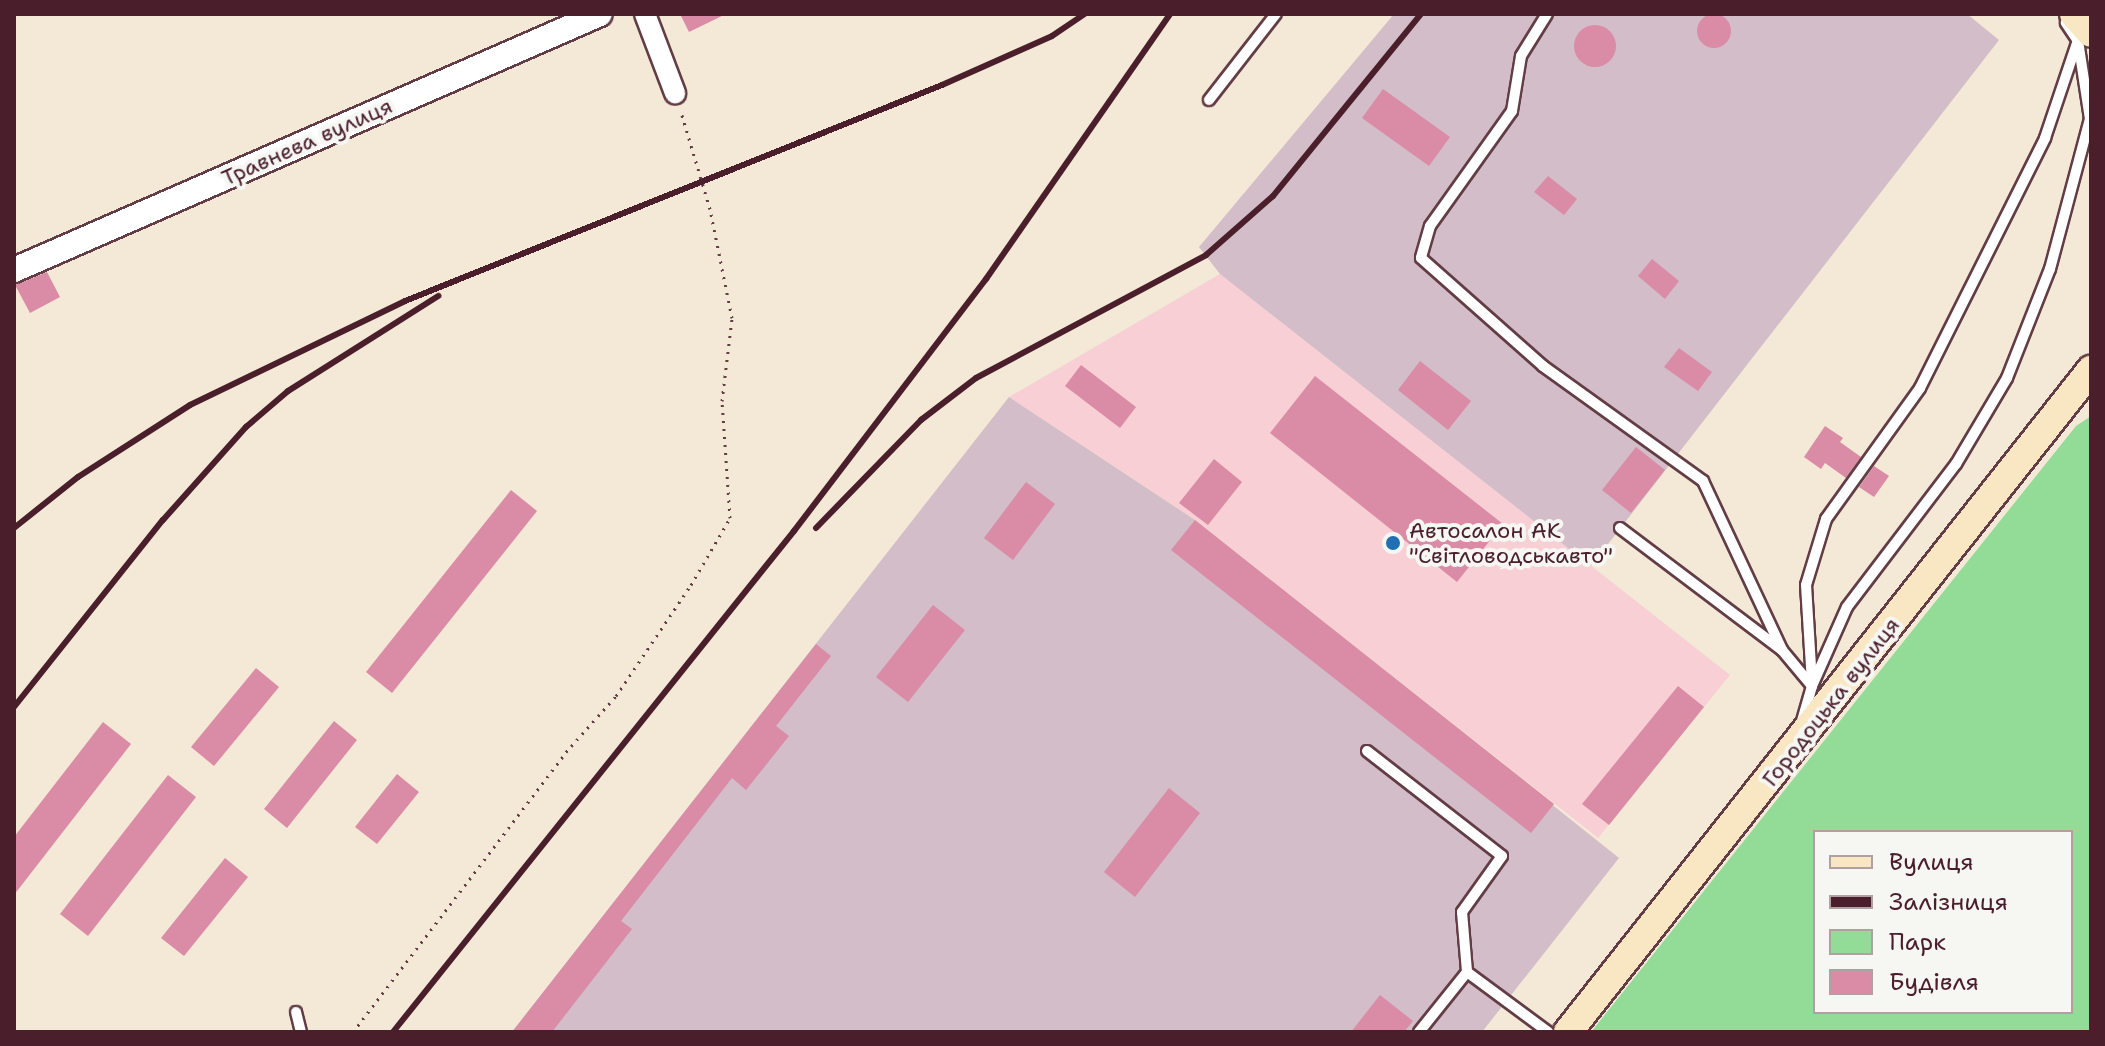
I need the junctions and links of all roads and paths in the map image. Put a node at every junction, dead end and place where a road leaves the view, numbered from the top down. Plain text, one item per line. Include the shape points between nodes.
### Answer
1 (600, 14) edge
2 (645, 14) edge
3 (1276, 14) edge
4 (1547, 14) edge
5 (2061, 14) edge
6 (2081, 29) edge
7 (675, 93) joint
8 (1209, 100) dead end
9 (14, 270) edge
10 (2091, 370) edge
11 (1620, 528) dead end
12 (1782, 650) junction
13 (1812, 686) junction
14 (1795, 749) junction
15 (1367, 751) dead end
16 (1467, 972) junction
17 (296, 1012) dead end
18 (301, 1032) edge
19 (353, 1032) edge
20 (1419, 1032) edge
21 (1548, 1032) edge
22 (1568, 1032) edge

1 - 9 street, Травнева вулиця
2 - 7 street
3 - 8 lane
4 - 12 lane via 1521,56 1512,111 1430,226 1421,258 1543,366 1703,481
5 - 6 lane
6 - 13 lane via 2045,138 1920,388 1826,519 1806,585
6 - 13 lane via 2090,119 2050,269 2007,378 1956,464 1847,607
7 - 19 path via 710,209 732,318 722,401 730,518 616,696 566,752
10 - 14 main road, Городоцька вулиця
11 - 12 lane
12 - 13 lane
13 - 14 lane
14 - 22 main road, Городоцька вулиця
15 - 16 lane via 1502,856 1462,912
16 - 20 lane
16 - 21 lane
17 - 18 lane

